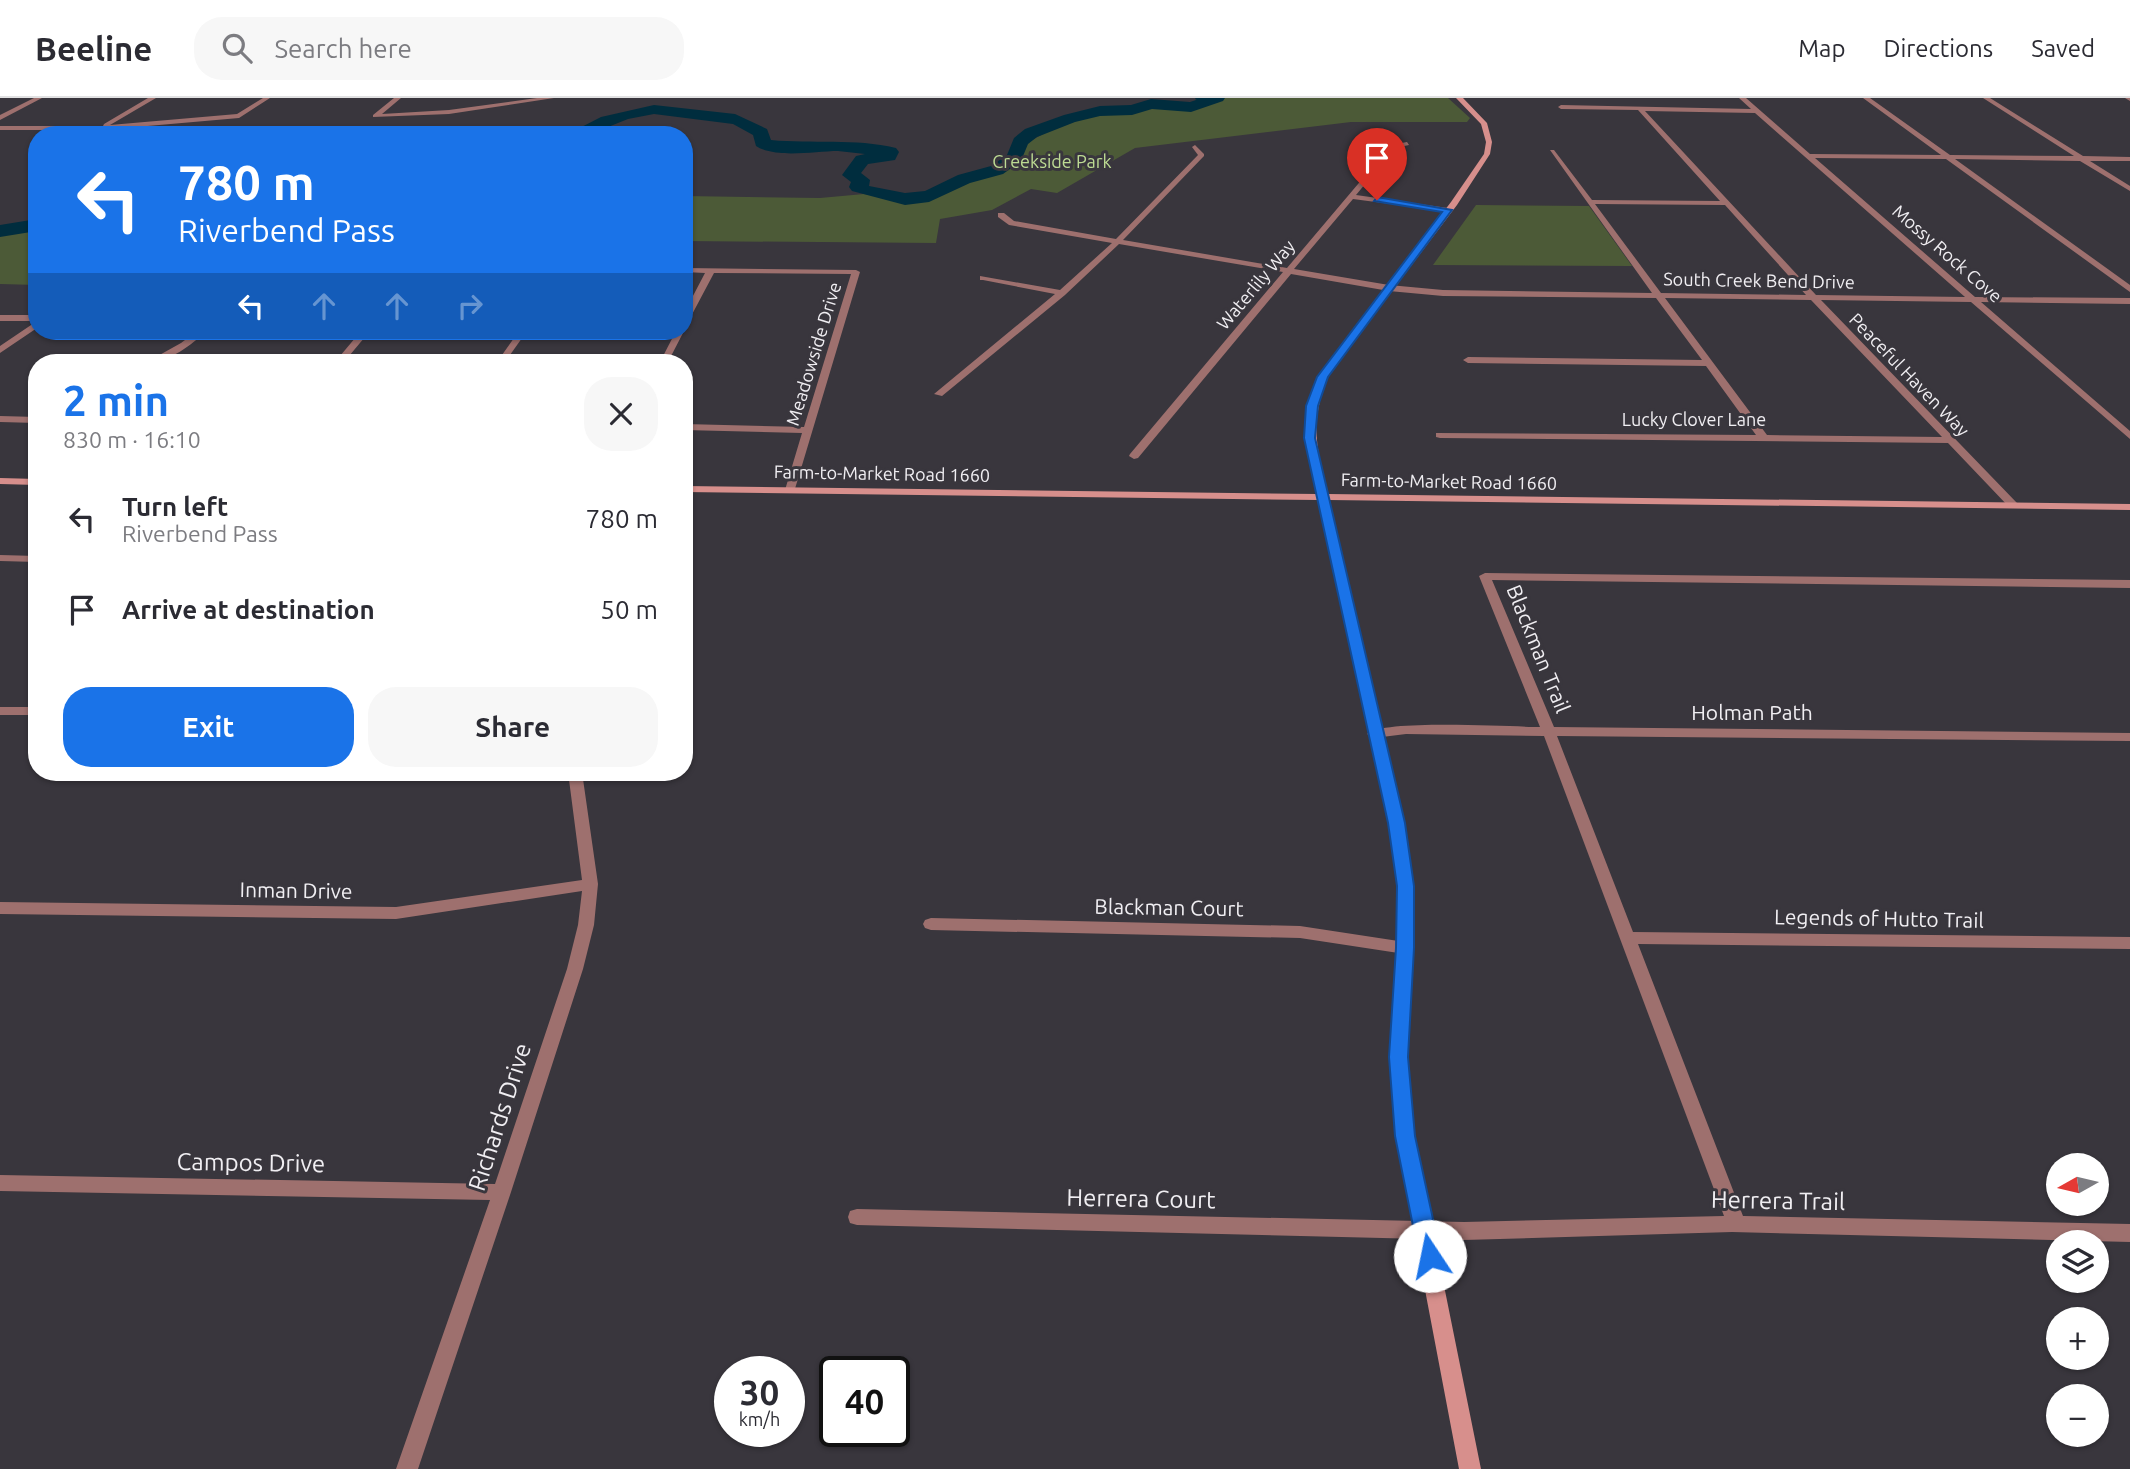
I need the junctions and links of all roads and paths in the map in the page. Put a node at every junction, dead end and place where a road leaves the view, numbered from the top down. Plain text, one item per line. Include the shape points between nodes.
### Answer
1 (39, 98) edge
2 (153, 98) edge
3 (267, 98) edge
4 (398, 98) edge
5 (551, 98) edge
6 (1459, 98) edge
7 (1742, 98) edge
8 (1866, 98) edge
9 (1986, 98) edge
10 (1561, 107) dead end
11 (1641, 110) junction
12 (1757, 111) junction
13 (0, 118) edge
14 (105, 126) edge
15 (125, 126) edge
16 (0, 128) edge
17 (28, 128) edge
18 (1407, 144) dead end
19 (1195, 147) dead end
20 (1552, 151) dead end
21 (1809, 156) junction
22 (1948, 158) junction
23 (2082, 159) junction
24 (2130, 159) edge
25 (2130, 189) edge
26 (1350, 196) junction
27 (1592, 202) junction
28 (1727, 203) junction
29 (1448, 210) junction
30 (1000, 215) dead end
31 (1118, 241) junction
32 (693, 270) edge
33 (711, 270) junction
34 (1288, 271) junction
35 (983, 278) dead end
36 (1389, 288) junction
37 (2130, 289) edge
38 (1062, 293) junction
39 (1661, 296) junction
40 (1974, 298) junction
41 (1815, 299) junction
42 (2130, 301) edge
43 (693, 305) edge
44 (0, 318) edge
45 (28, 318) edge
46 (28, 330) edge
47 (190, 340) edge
48 (358, 340) edge
49 (0, 350) edge
50 (167, 354) edge
51 (346, 354) edge
52 (1468, 360) dead end
53 (1710, 363) junction
54 (939, 394) dead end
55 (0, 419) edge
56 (28, 420) edge
57 (693, 427) edge
58 (808, 430) junction
59 (1440, 435) dead end
60 (2130, 436) edge
61 (1763, 438) junction
62 (1948, 440) junction
63 (1134, 456) dead end
64 (0, 481) edge
65 (28, 482) edge
66 (693, 489) edge
67 (789, 490) junction
68 (1323, 498) junction
69 (2013, 505) junction
70 (2130, 507) edge
71 (0, 558) edge
72 (28, 559) edge
73 (2130, 584) edge
74 (0, 711) edge
75 (28, 712) edge
76 (1549, 732) junction
77 (1374, 734) junction
78 (2130, 737) edge
79 (576, 781) edge
80 (590, 884) junction
81 (0, 908) edge
82 (931, 924) dead end
83 (1627, 938) junction
84 (2130, 943) edge
85 (1405, 948) junction
86 (0, 1183) edge
87 (502, 1192) junction
88 (857, 1217) dead end
89 (1737, 1224) junction
90 (1424, 1230) junction
91 (2130, 1233) edge
92 (407, 1469) edge
93 (1470, 1469) edge

1 - 13 street
2 - 14 street
3 - 15 street via 239,116
4 - 5 street via 375,116 449,112
6 - 29 street via 1484,123 1489,142 1478,171
7 - 12 street, Mossy Rock Cove
8 - 22 street
9 - 23 street
10 - 11 street
11 - 12 street
11 - 28 street, Peaceful Haven Way
12 - 21 street, Mossy Rock Cove
16 - 17 street
18 - 26 street, Waterlily Way via 1393,146
19 - 31 street via 1202,155
20 - 27 street
21 - 22 street
21 - 40 street, Mossy Rock Cove
22 - 23 street
22 - 37 street
23 - 24 street
23 - 25 street
26 - 29 street
26 - 34 street, Waterlily Way
27 - 28 street
27 - 39 street
28 - 41 street, Peaceful Haven Way
29 - 36 street
30 - 31 street, South Creek Bend Drive via 1012,223
31 - 34 street, South Creek Bend Drive
31 - 38 street
32 - 33 street, Meadowside Drive
33 - 43 street
33 - 58 street, Meadowside Drive via 856,272
34 - 36 street, South Creek Bend Drive
34 - 63 street, Waterlily Way
35 - 38 street
36 - 39 street, South Creek Bend Drive
36 - 68 street via 1322,377 1312,406 1310,438
38 - 54 street
39 - 41 street, South Creek Bend Drive
39 - 53 street
40 - 41 street, South Creek Bend Drive
40 - 42 street, South Creek Bend Drive
40 - 60 street, Mossy Rock Cove
41 - 62 street, Peaceful Haven Way
44 - 45 street
46 - 49 street
47 - 50 street
48 - 51 street
52 - 53 street
53 - 61 street
55 - 56 street
57 - 58 street
58 - 67 street, Meadowside Drive
59 - 61 street, Lucky Clover Lane
61 - 62 street, Lucky Clover Lane
62 - 69 street, Peaceful Haven Way
64 - 65 street
66 - 67 street, Farm-to-Market Road 1660
67 - 68 street, Farm-to-Market Road 1660
68 - 69 street, Farm-to-Market Road 1660
68 - 77 street
69 - 70 street, Farm-to-Market Road 1660
71 - 72 street
73 - 76 street, Blackman Trail via 1485,576
74 - 75 street
76 - 77 street, Holman Path via 1406,730
76 - 78 street, Holman Path
76 - 83 street, Blackman Trail
77 - 85 street via 1397,823 1405,886
79 - 80 street, Richards Drive
80 - 81 street, Inman Drive via 396,914
80 - 87 street, Richards Drive via 575,969
82 - 85 street, Blackman Court via 1300,932
83 - 84 street, Legends of Hutto Trail
83 - 89 street, Blackman Trail
85 - 90 street via 1399,1057 1405,1136
86 - 87 street, Campos Drive
87 - 92 street, Richards Drive
88 - 90 street, Herrera Court
89 - 90 street, Herrera Trail
89 - 91 street, Herrera Trail
90 - 93 street

